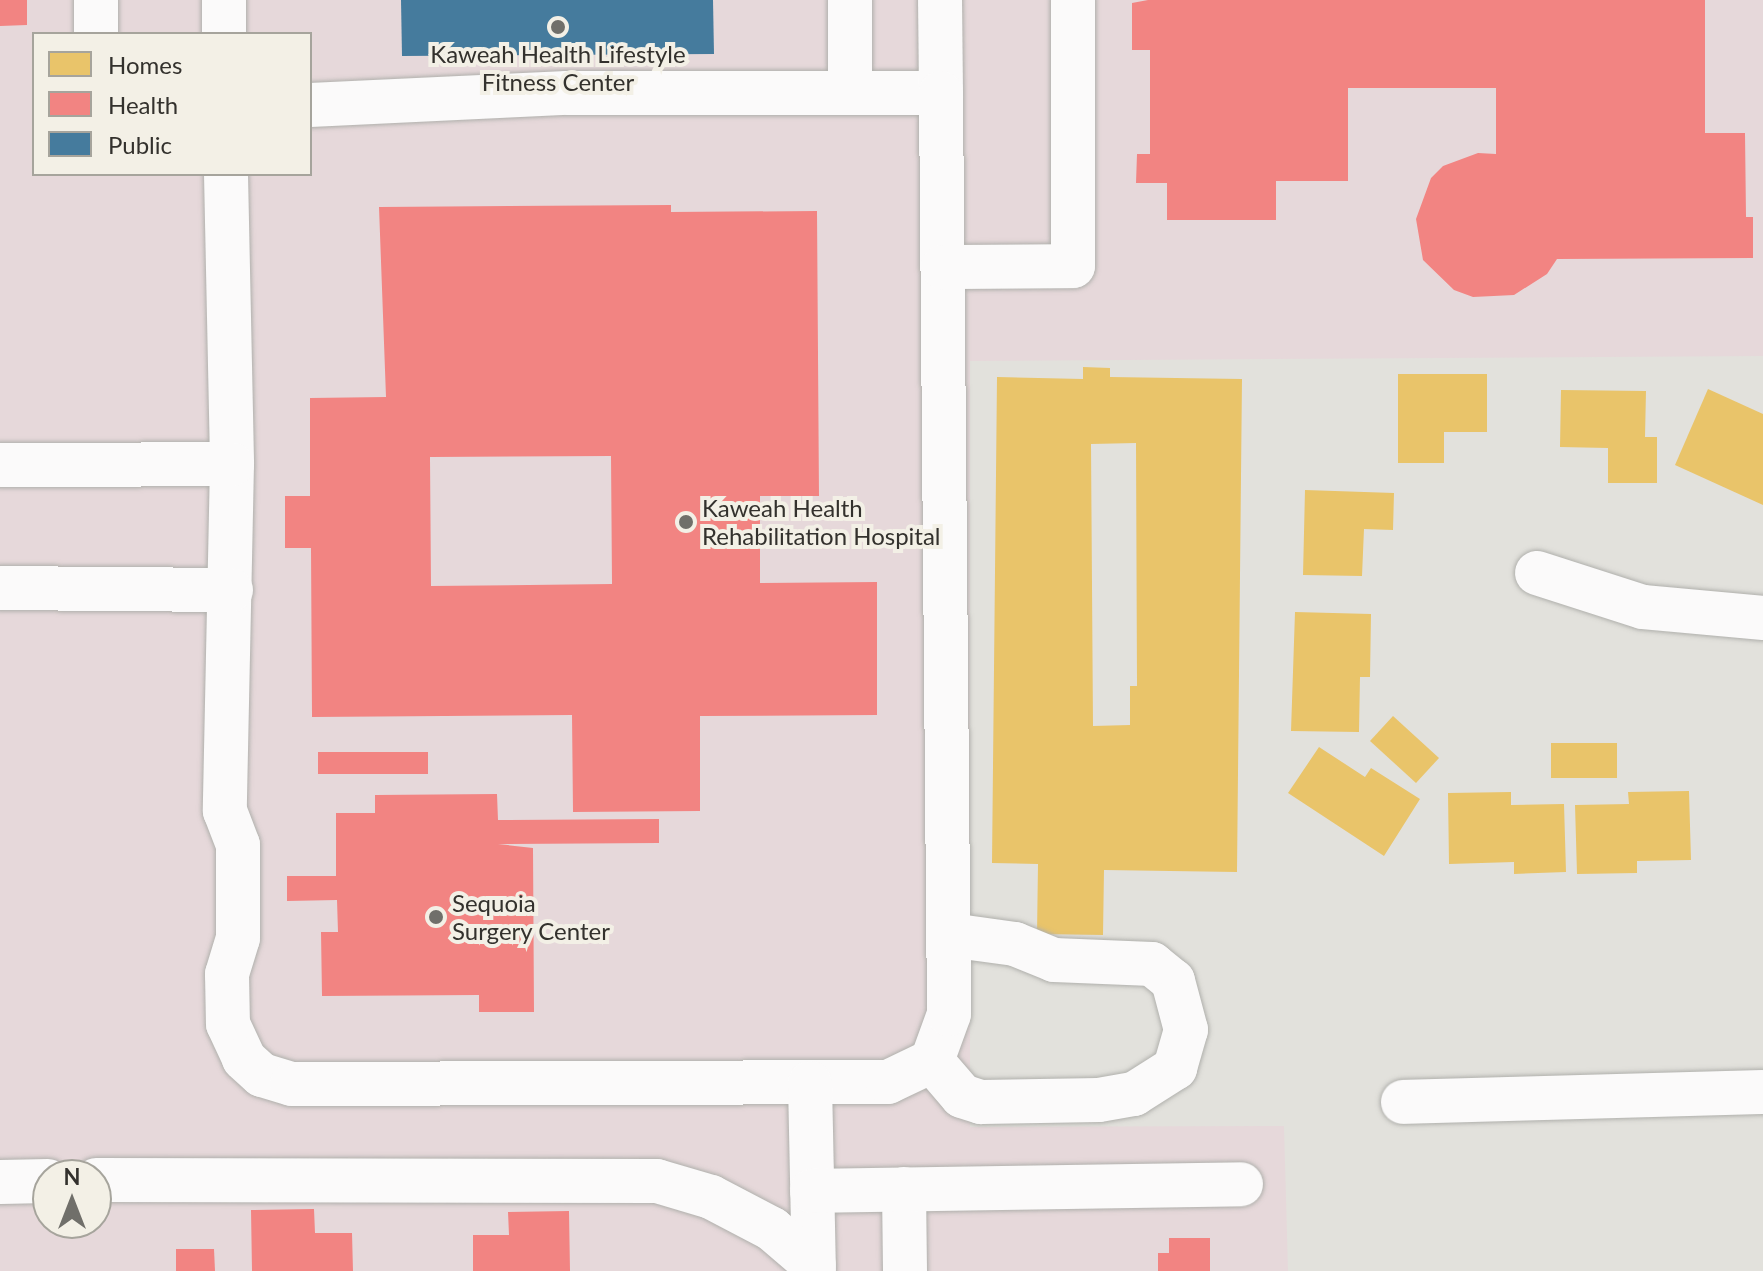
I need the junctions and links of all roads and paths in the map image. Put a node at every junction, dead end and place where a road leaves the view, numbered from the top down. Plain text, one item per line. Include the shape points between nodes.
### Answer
1 (96, 0) edge
2 (224, 0) edge
3 (850, 0) edge
4 (940, 0) edge
5 (1073, 0) edge
6 (96, 32) edge
7 (224, 32) edge
8 (850, 93) junction
9 (941, 93) junction
10 (312, 105) edge
11 (226, 176) edge
12 (943, 267) junction
13 (232, 464) junction
14 (0, 465) edge
15 (1537, 573) dead end
16 (0, 588) edge
17 (231, 590) junction
18 (1763, 618) edge
19 (949, 935) junction
20 (932, 1061) junction
21 (810, 1083) junction
22 (1763, 1092) edge
23 (1403, 1102) dead end
24 (112, 1180) edge
25 (32, 1181) edge
26 (0, 1182) edge
27 (1241, 1184) dead end
28 (904, 1189) junction
29 (812, 1191) junction
30 (814, 1268) edge
31 (905, 1271) edge

1 - 6 street
2 - 7 street
3 - 8 street
4 - 9 street
5 - 12 street via 1073,266
8 - 9 street
8 - 10 street via 567,93
9 - 12 street
11 - 13 street
12 - 19 street
13 - 14 street
13 - 17 street
15 - 18 street via 1643,607
16 - 17 street
17 - 21 street via 224,690 225,811 238,845 238,938 227,974 228,1024 244,1059 262,1075 292,1084
19 - 20 street via 949,1014
19 - 20 street via 1015,944 1054,960 1152,964 1173,981 1186,1030 1175,1068 1134,1094 1099,1100 981,1102 962,1096
20 - 21 street via 888,1082
21 - 29 street
22 - 23 street
24 - 30 street via 657,1181 711,1197 748,1216
25 - 26 street
27 - 28 street
28 - 29 street
28 - 31 street
29 - 30 street

